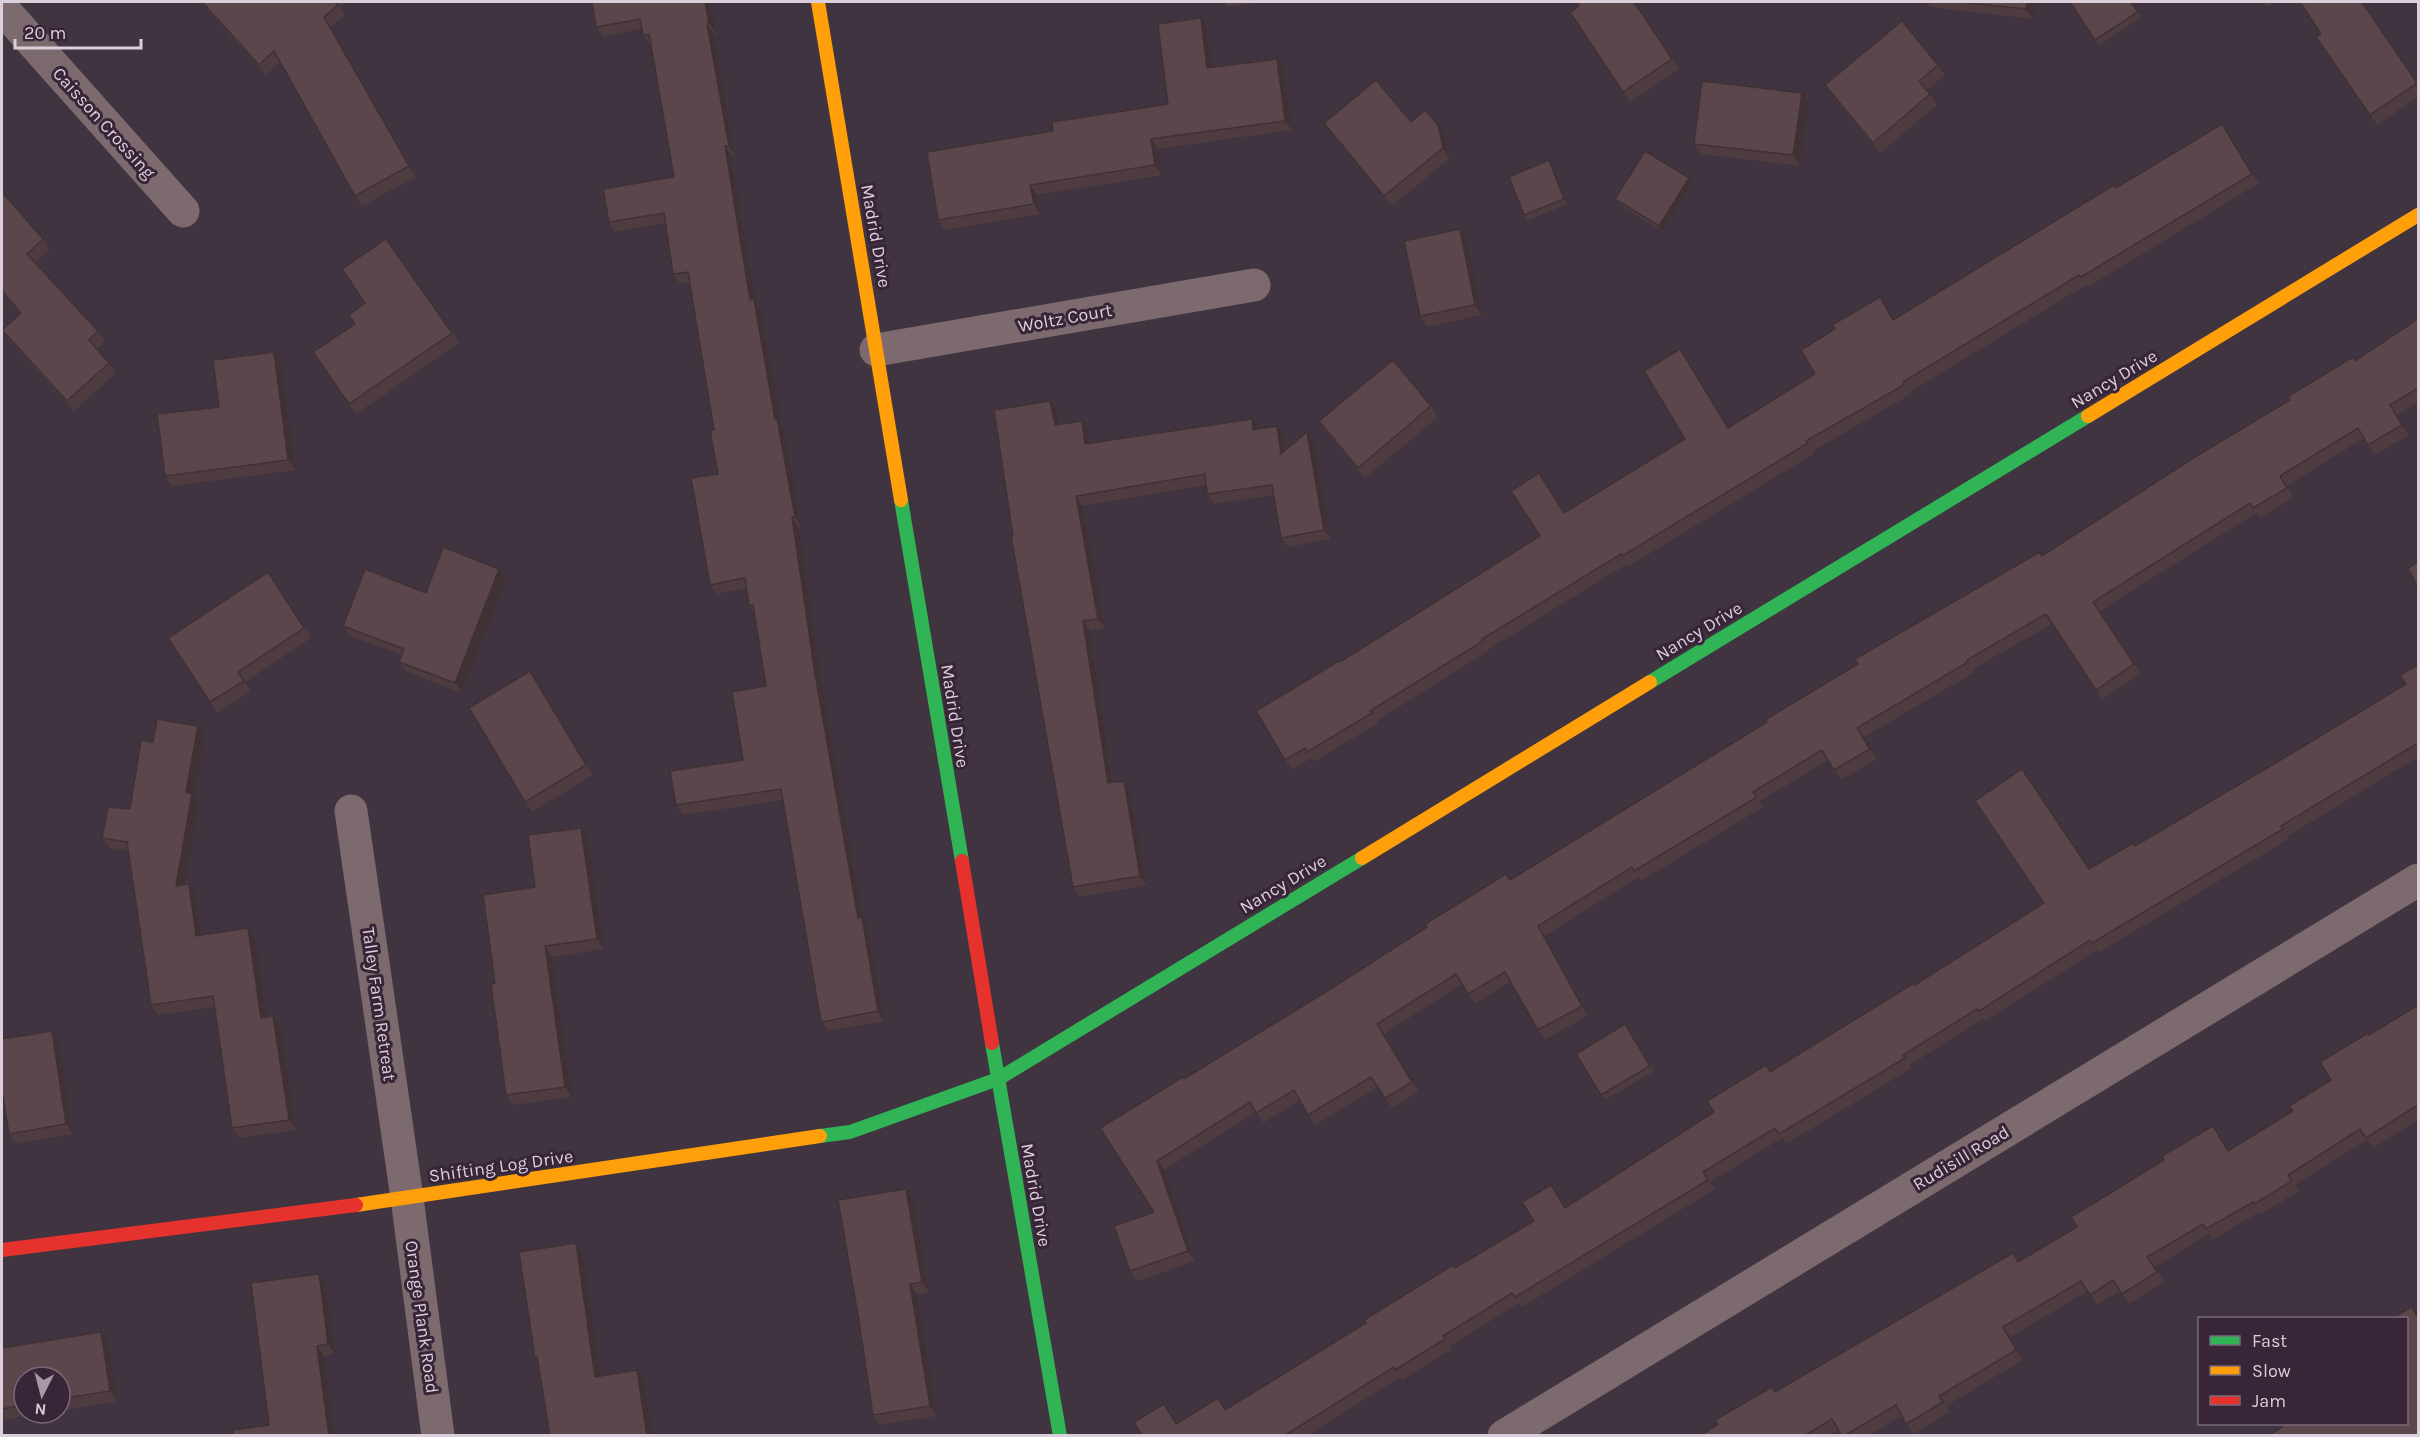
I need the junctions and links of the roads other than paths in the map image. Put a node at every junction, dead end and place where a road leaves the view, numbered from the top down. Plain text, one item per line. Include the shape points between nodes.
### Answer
1 (818, 2) edge
2 (2, 8) edge
3 (183, 211) dead end
4 (2418, 215) edge
5 (1254, 285) dead end
6 (876, 350) junction
7 (351, 811) dead end
8 (2418, 880) edge
9 (998, 1079) junction
10 (407, 1198) junction
11 (2, 1250) edge
12 (438, 1436) edge
13 (1060, 1436) edge
14 (1504, 1436) edge

1 - 6 street, Madrid Drive
2 - 3 street, Caisson Crossing
4 - 9 street, Nancy Drive
5 - 6 street, Woltz Court
6 - 9 street, Madrid Drive
7 - 10 street, Talley Farm Retreat
8 - 14 street, Rudisill Road
9 - 10 street, Shifting Log Drive via 850,1132
9 - 13 street, Madrid Drive
10 - 11 street, Shifting Log Drive
10 - 12 street, Orange Plank Road

